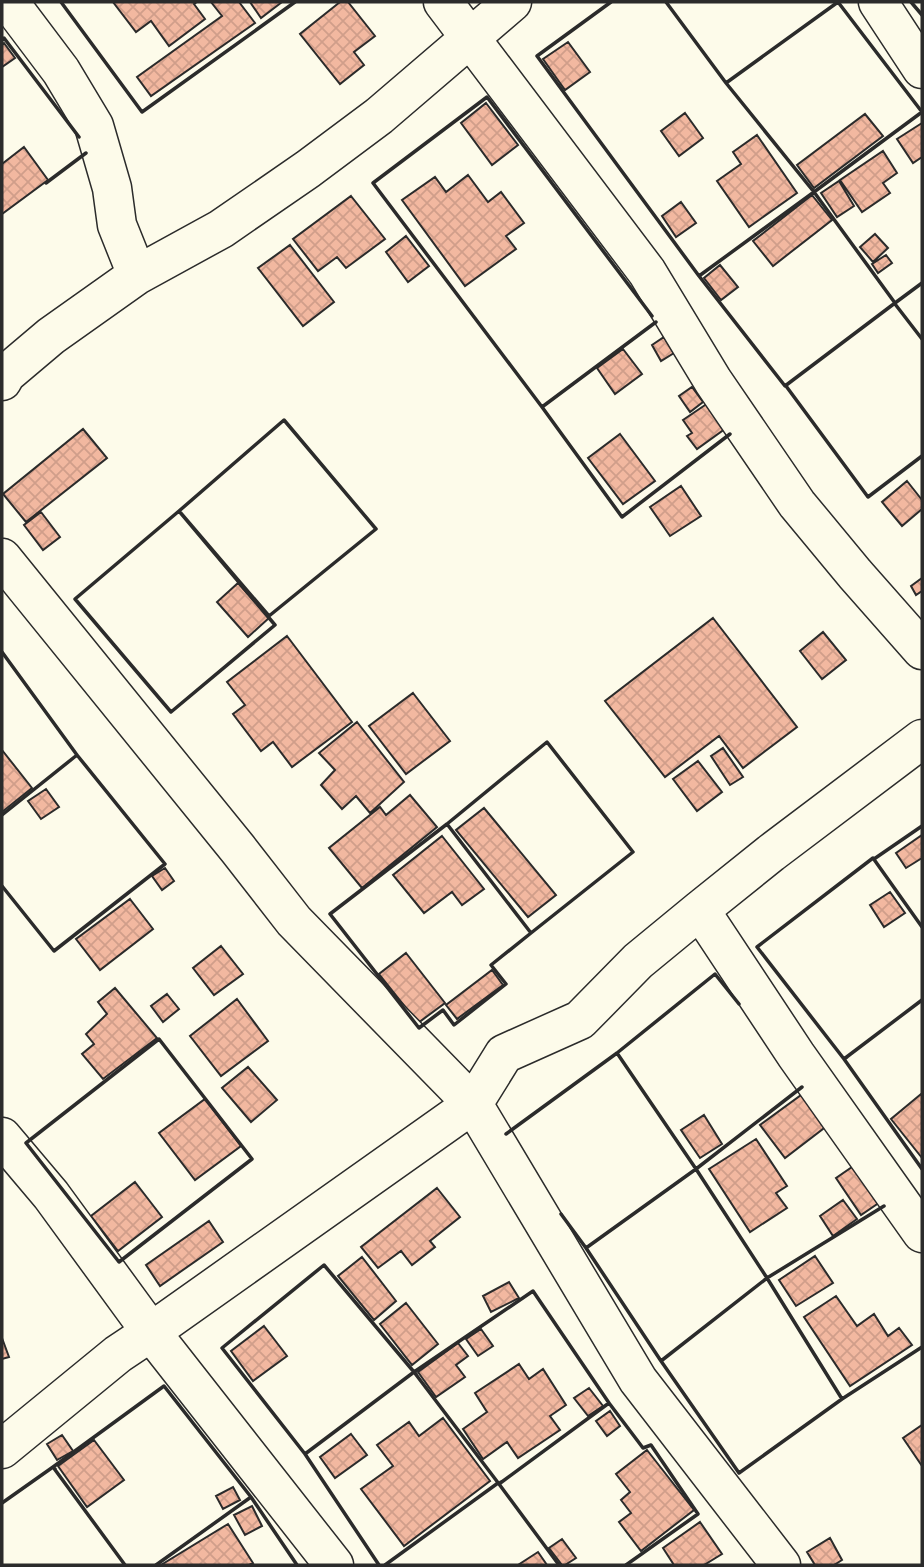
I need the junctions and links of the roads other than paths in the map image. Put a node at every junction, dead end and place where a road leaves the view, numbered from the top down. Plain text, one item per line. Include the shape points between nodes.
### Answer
1 (9, 2) edge
2 (443, 2) edge
3 (512, 2) edge
4 (878, 2) edge
5 (471, 38) junction
6 (922, 69) edge
7 (136, 275) junction
8 (2, 381) edge
9 (2, 558) edge
10 (922, 650) edge
11 (922, 738) edge
12 (700, 910) junction
13 (473, 1104) junction
14 (2, 1137) edge
15 (922, 1233) edge
16 (151, 1332) junction
17 (2, 1449) edge
18 (334, 1565) edge
19 (781, 1565) edge

1 - 7 street via 61,71 94,126 112,188 117,225
2 - 5 street
3 - 5 street
4 - 6 street
5 - 7 street via 308,169 221,229
5 - 10 street via 647,272 713,382 797,504
7 - 8 street via 51,336
9 - 13 street via 295,921
11 - 12 street
12 - 13 street via 638,961 580,1020 504,1054
12 - 15 street
13 - 16 street
13 - 19 street via 638,1380
14 - 16 street via 51,1195
16 - 17 street
16 - 18 street

